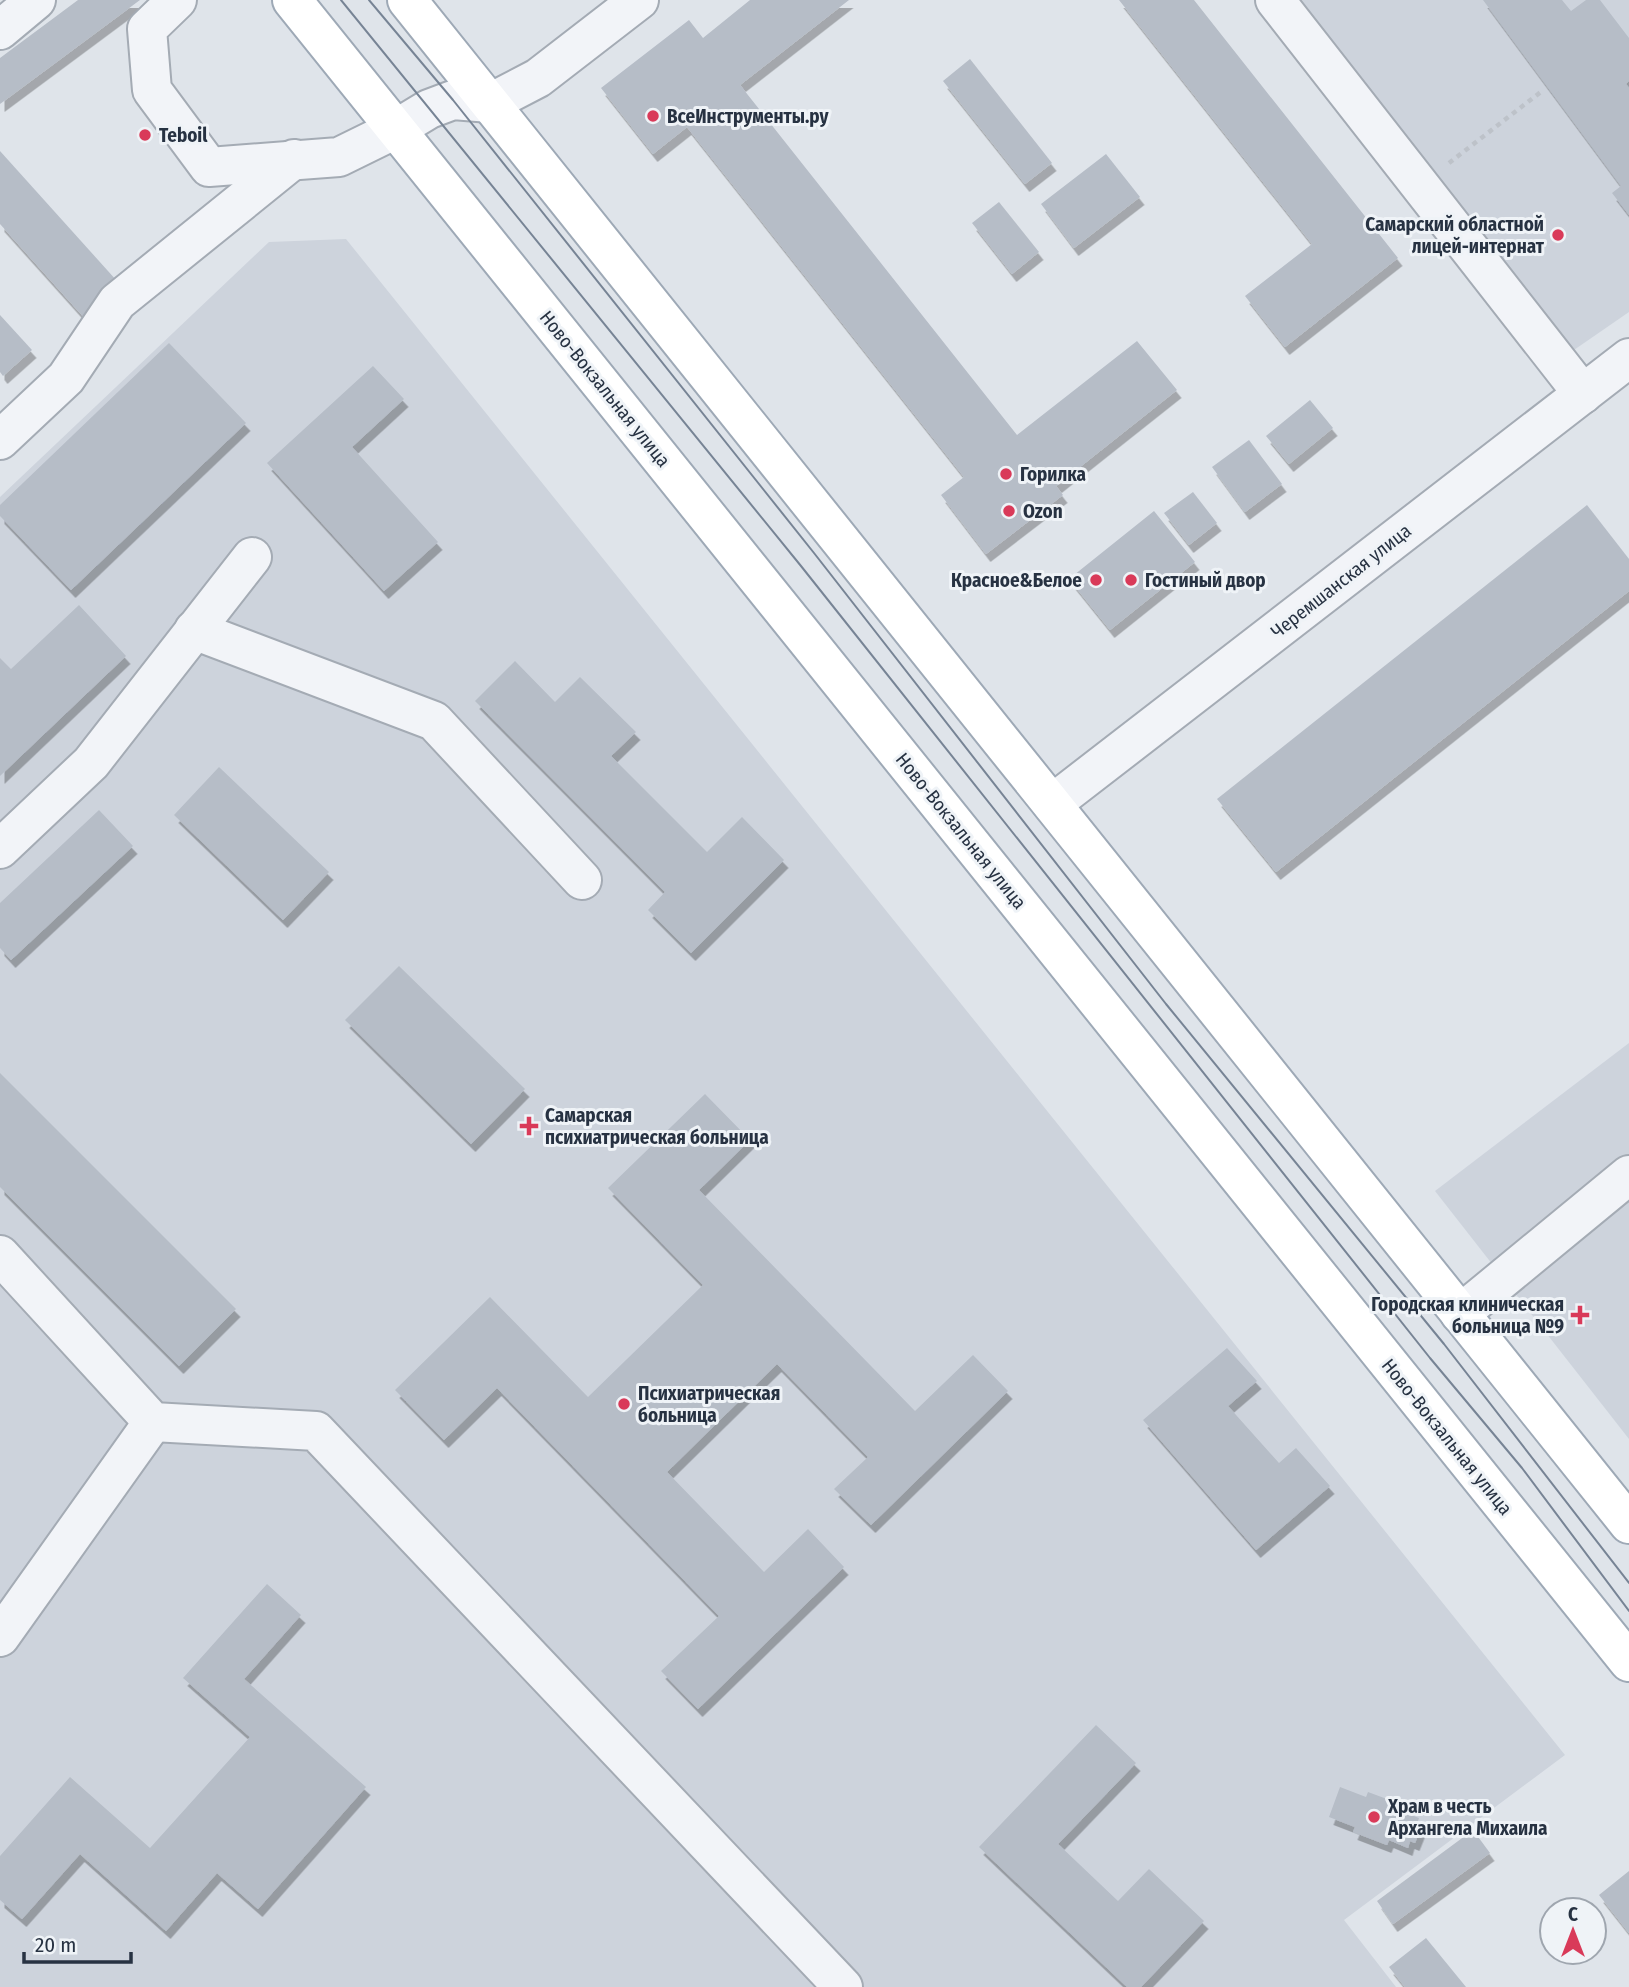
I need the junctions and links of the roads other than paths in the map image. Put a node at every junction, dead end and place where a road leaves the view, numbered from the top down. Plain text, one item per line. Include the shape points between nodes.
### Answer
1 (36, 0) edge
2 (177, 0) edge
3 (292, 0) edge
4 (407, 0) edge
5 (639, 0) edge
6 (1275, 0) edge
7 (0, 30) edge
8 (490, 103) junction
9 (396, 129) junction
10 (294, 159) junction
11 (1629, 358) edge
12 (1583, 394) junction
13 (0, 440) edge
14 (252, 557) dead end
15 (194, 630) junction
16 (1052, 804) junction
17 (0, 849) edge
18 (582, 880) dead end
19 (1629, 1175) edge
20 (0, 1255) edge
21 (1460, 1314) junction
22 (153, 1422) junction
23 (1629, 1524) edge
24 (0, 1637) edge
25 (1629, 1662) edge
26 (843, 1987) edge

1 - 7 street
2 - 10 street via 147,29 152,90 209,167
3 - 9 main road, Ново-Вокзальная улица
4 - 8 main road
5 - 8 street via 538,78
6 - 12 street
8 - 9 street via 453,100 429,108
8 - 16 main road
9 - 10 street via 339,156
9 - 25 main road, Ново-Вокзальная улица
10 - 13 street via 117,302 66,378
11 - 12 street, Черемшанская улица
12 - 16 street, Черемшанская улица
14 - 15 street
15 - 17 street via 91,763
15 - 18 street via 435,721
16 - 21 main road
19 - 21 street
20 - 22 street
21 - 23 main road
22 - 24 street
22 - 26 street via 316,1431

